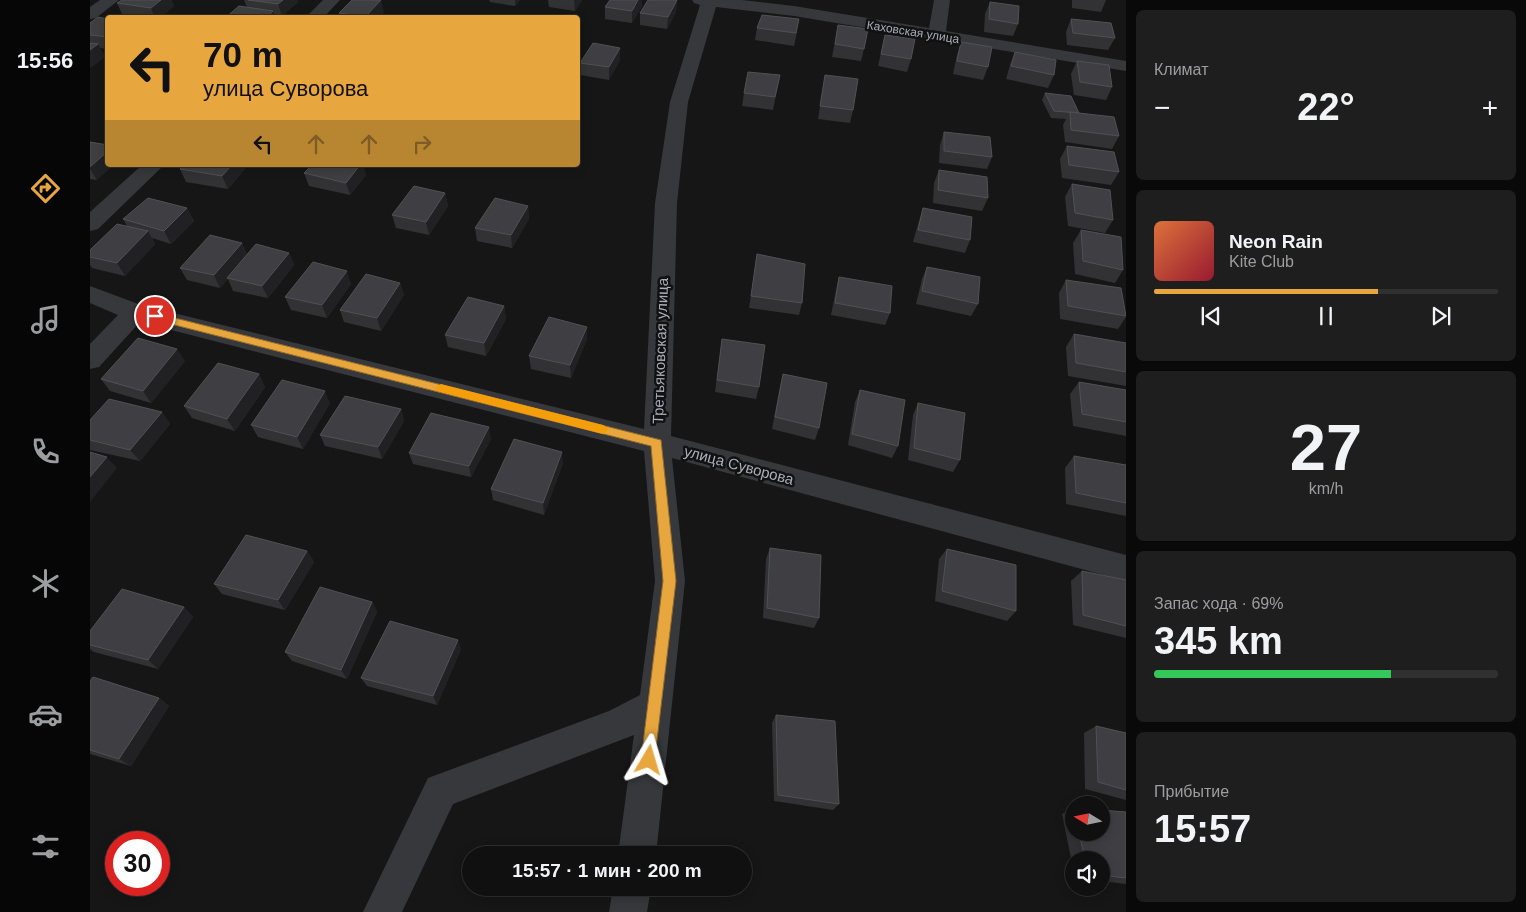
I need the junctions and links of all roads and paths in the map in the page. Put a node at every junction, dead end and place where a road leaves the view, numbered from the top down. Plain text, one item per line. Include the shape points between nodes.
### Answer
1 (111, 0) edge
2 (332, 0) edge
3 (706, 0) edge
4 (942, 0) edge
5 (90, 14) edge
6 (316, 15) edge
7 (937, 35) junction
8 (1126, 66) edge
9 (152, 167) edge
10 (90, 224) edge
11 (90, 294) edge
12 (135, 312) junction
13 (90, 360) edge
14 (657, 443) junction
15 (1126, 568) edge
16 (655, 705) junction
17 (638, 846) edge
18 (631, 896) edge
19 (382, 912) edge
20 (628, 912) edge

1 - 5 street
2 - 6 street
3 - 7 street, Каховская улица
3 - 14 street, Третьяковская улица via 679,102 666,203
4 - 7 street
7 - 8 street, Каховская улица
9 - 10 street
11 - 12 street, улица Суворова
12 - 13 street
12 - 14 street, улица Суворова
14 - 15 street, улица Суворова
14 - 16 street, Третьяковская улица via 670,581
16 - 17 street, Третьяковская улица
16 - 19 street via 618,725 441,790
18 - 20 street

